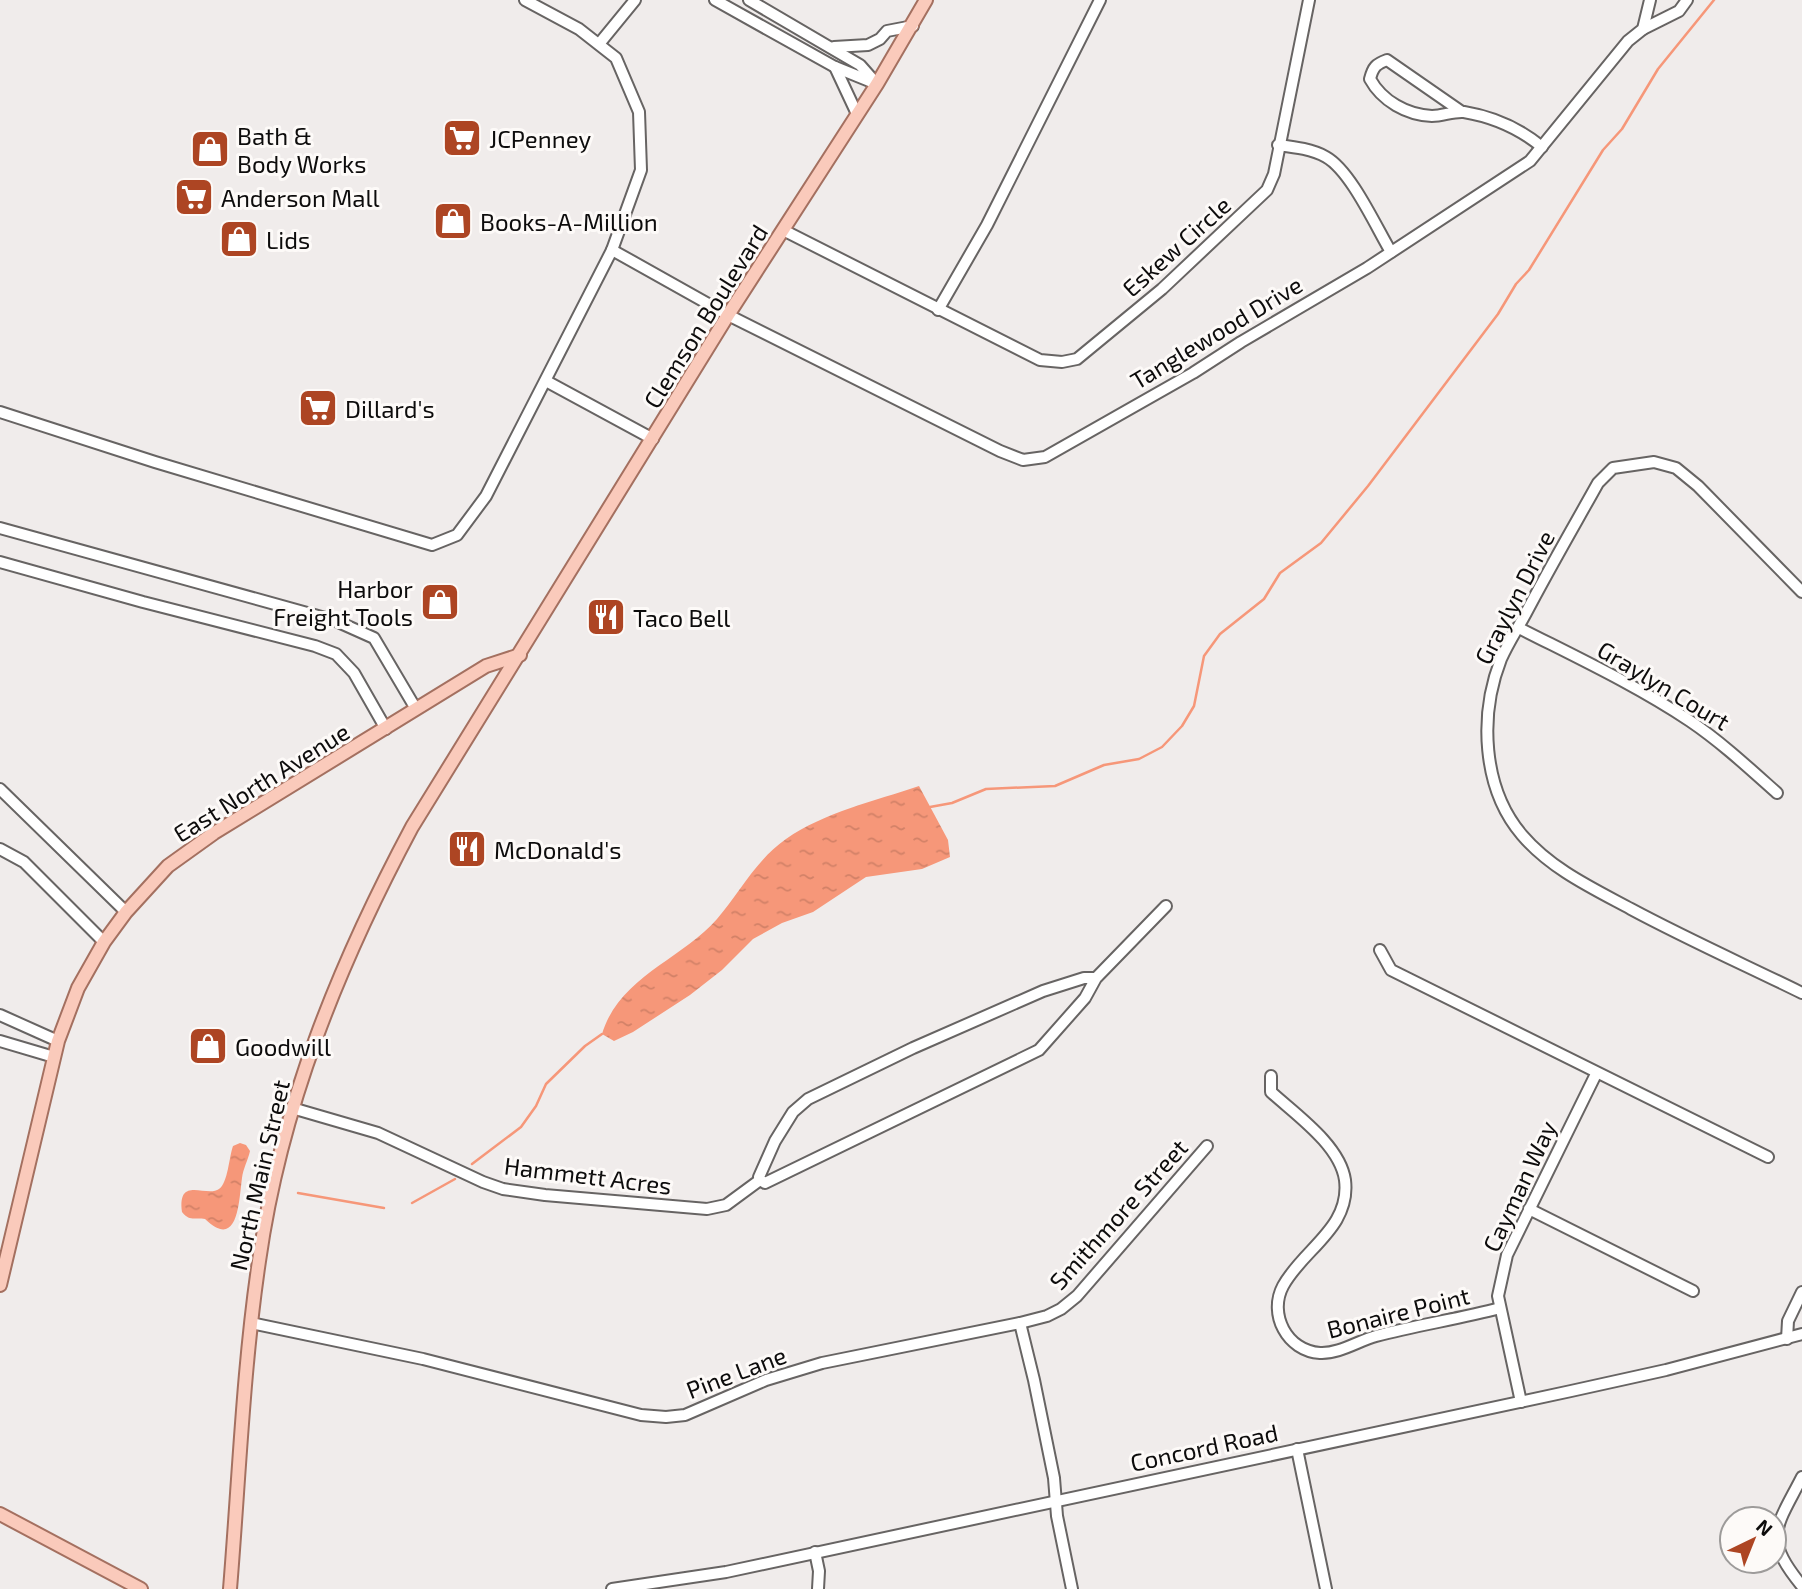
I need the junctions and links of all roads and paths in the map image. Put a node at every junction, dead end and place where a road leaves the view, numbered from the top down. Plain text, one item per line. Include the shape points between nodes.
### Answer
1 (525, 0) edge
2 (635, 0) edge
3 (715, 0) edge
4 (749, 0) edge
5 (926, 0) edge
6 (1100, 0) edge
7 (1309, 0) edge
8 (1650, 0) edge
9 (1687, 0) edge
10 (913, 26) junction
11 (1643, 29) junction
12 (598, 44) junction
13 (832, 47) junction
14 (835, 67) junction
15 (877, 85) junction
16 (1462, 112) junction
17 (857, 114) junction
18 (1278, 145) junction
19 (1542, 147) junction
20 (783, 230) junction
21 (612, 250) junction
22 (1391, 252) junction
23 (938, 310) junction
24 (728, 315) junction
25 (545, 381) junction
26 (0, 412) edge
27 (653, 439) junction
28 (0, 528) edge
29 (0, 562) edge
30 (1802, 592) edge
31 (1518, 628) junction
32 (520, 655) junction
33 (416, 709) junction
34 (386, 729) junction
35 (0, 789) edge
36 (1777, 793) dead end
37 (0, 849) edge
38 (1166, 906) dead end
39 (126, 912) junction
40 (104, 942) junction
41 (1380, 950) dead end
42 (1096, 978) junction
43 (1802, 993) edge
44 (0, 1015) edge
45 (0, 1041) edge
46 (58, 1041) junction
47 (54, 1057) junction
48 (1596, 1074) junction
49 (1271, 1076) dead end
50 (292, 1108) junction
51 (1206, 1146) dead end
52 (1768, 1157) dead end
53 (760, 1181) junction
54 (1529, 1209) junction
55 (0, 1284) edge
56 (1693, 1291) dead end
57 (1802, 1292) edge
58 (1500, 1308) junction
59 (251, 1323) junction
60 (1020, 1323) junction
61 (1802, 1334) edge
62 (1787, 1339) junction
63 (1521, 1402) junction
64 (1297, 1449) junction
65 (1802, 1477) edge
66 (1056, 1500) junction
67 (0, 1514) edge
68 (815, 1552) junction
69 (1802, 1586) edge
70 (626, 1588) edge
71 (141, 1589) edge
72 (230, 1589) edge
73 (612, 1589) edge
74 (818, 1589) edge
75 (1072, 1589) edge
76 (1326, 1589) edge

1 - 12 street
2 - 12 street
3 - 14 street
4 - 13 street
5 - 10 main road, Clemson Boulevard
6 - 23 street via 987,225
7 - 18 street, Eskew Circle
8 - 11 street
9 - 11 street via 1679,11
10 - 13 street via 887,31 868,45
10 - 15 main road, Clemson Boulevard
11 - 19 street, Tanglewood Drive via 1628,41
12 - 21 street via 616,58 639,112 641,170
13 - 15 street via 860,65
14 - 15 street
14 - 17 street
15 - 17 main road, Clemson Boulevard
16 - 16 street via 1387,60 1372,69 1370,79 1376,90 1404,110 1436,117
16 - 19 street via 1510,125
17 - 20 main road, Clemson Boulevard
18 - 22 street via 1326,158 1344,174
18 - 23 street, Eskew Circle via 1267,190 1163,289 1077,359 1040,360
19 - 22 street, Tanglewood Drive via 1530,161
20 - 23 street, Eskew Circle
20 - 24 main road, Clemson Boulevard
21 - 24 street, Tanglewood Drive
21 - 25 street
22 - 24 street, Tanglewood Drive via 1045,457 1023,460
24 - 27 main road, Clemson Boulevard
25 - 26 street via 486,496 457,535 432,545
25 - 27 street
27 - 32 main road, Clemson Boulevard
28 - 33 street via 358,629 374,638
29 - 34 street via 336,654 354,673
30 - 31 street, Graylyn Drive via 1698,486 1676,468 1654,461 1613,468 1598,483
31 - 36 street, Graylyn Court via 1688,720
31 - 43 street, Graylyn Drive via 1501,659 1487,719 1487,751 1508,815 1522,835 1572,878
32 - 33 main road, East North Avenue via 486,666
32 - 50 main road, North Main Street via 412,827 376,894 316,1034
33 - 34 main road, East North Avenue
34 - 39 main road, East North Avenue via 214,833 168,866
35 - 39 street
37 - 40 street via 24,862
38 - 42 street, Hammett Acres
39 - 40 main road, East North Avenue
40 - 46 main road, East North Avenue via 78,988
41 - 48 street via 1391,970
42 - 53 street, Hammett Acres via 1086,999 1039,1049 765,1183
42 - 53 street via 1043,991 808,1098 775,1141
44 - 46 street
45 - 47 street
46 - 47 main road, East North Avenue
47 - 55 main road, East North Avenue
48 - 52 street
48 - 54 street, Cayman Way
49 - 58 street, Bonaire Point via 1271,1091 1335,1153 1345,1189 1333,1226 1289,1277 1279,1297 1279,1319 1289,1338 1308,1350 1332,1352 1375,1337
50 - 53 street, Hammett Acres via 378,1133 493,1185 545,1195 707,1209 726,1205
50 - 59 main road, North Main Street via 261,1248
51 - 60 street, Smithmore Street via 1077,1296 1061,1309
54 - 56 street
54 - 58 street, Cayman Way via 1507,1255 1498,1296
57 - 62 street via 1788,1321
58 - 63 street, Cayman Way
59 - 60 street, Pine Lane via 423,1359 641,1415 666,1417 685,1415 766,1380 822,1363
59 - 72 main road, North Main Street
60 - 66 street
61 - 62 street, Concord Road
62 - 63 street, Concord Road
63 - 64 street, Concord Road
64 - 66 street, Concord Road
64 - 76 street
65 - 69 street via 1775,1535 1786,1566
66 - 68 street, Concord Road
66 - 75 street
67 - 71 main road
68 - 70 street, Concord Road
68 - 74 street
70 - 73 street, Concord Road

